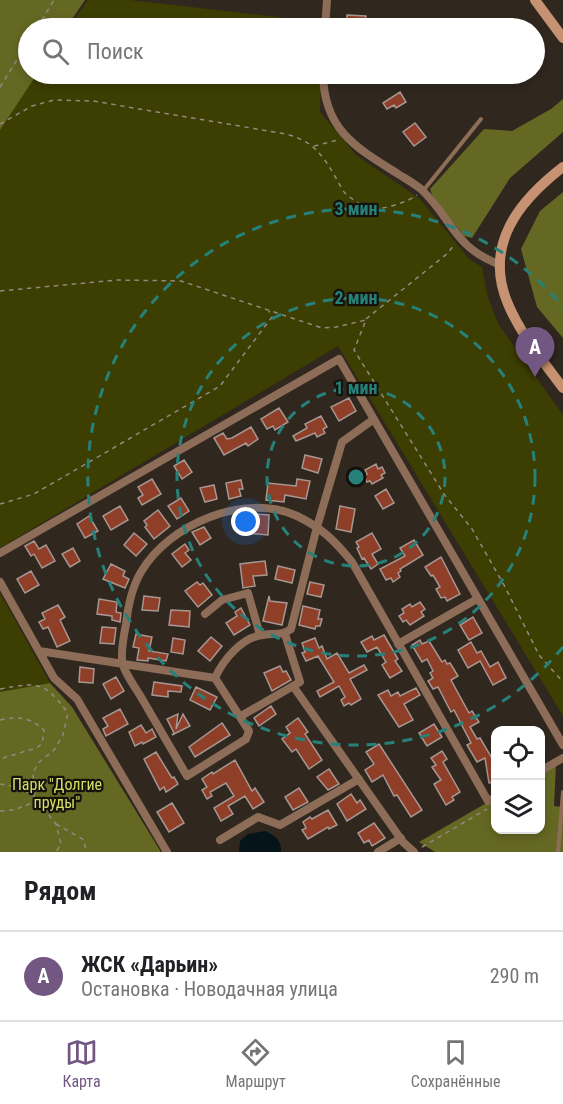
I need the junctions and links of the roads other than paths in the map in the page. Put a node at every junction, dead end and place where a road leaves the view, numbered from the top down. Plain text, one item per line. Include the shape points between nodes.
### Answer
1 (327, 0) edge
2 (535, 0) edge
3 (326, 18) edge
4 (563, 38) edge
5 (324, 84) edge
6 (481, 119) dead end
7 (563, 167) edge
8 (423, 191) junction
9 (501, 265) junction
10 (563, 388) edge
11 (374, 419) junction
12 (317, 527) junction
13 (0, 553) edge
14 (0, 582) edge
15 (477, 598) junction
16 (205, 614) dead end
17 (285, 634) junction
18 (260, 635) junction
19 (398, 644) junction
20 (39, 651) junction
21 (122, 664) junction
22 (215, 678) junction
23 (293, 686) junction
24 (241, 716) junction
25 (563, 745) edge
26 (562, 760) edge
27 (545, 768) edge
28 (359, 779) junction
29 (563, 792) edge
30 (491, 799) edge
31 (220, 840) dead end
32 (402, 840) junction
33 (167, 852) edge
34 (378, 852) edge
35 (414, 852) edge
36 (558, 852) edge

1 - 3 street
2 - 4 street
5 - 8 street via 335,122 349,141
6 - 8 lane
7 - 9 street via 531,194 517,212 507,231
8 - 9 street via 473,252
9 - 10 street via 502,285 515,318
11 - 12 street via 342,442
11 - 13 street via 339,359
11 - 15 street
12 - 17 street via 291,629
12 - 19 street via 352,562
12 - 21 street via 295,515 256,508 205,518 181,531 141,571 127,613
14 - 20 street
15 - 19 street
15 - 25 street
16 - 18 street via 222,600 248,593
17 - 18 street
17 - 23 street via 300,682
18 - 22 street via 242,644 222,663
19 - 30 street via 488,801
20 - 21 street
20 - 33 street via 54,678 77,699
21 - 22 street
21 - 24 street via 187,776 246,739 249,731
22 - 24 street
23 - 24 street
23 - 28 street
26 - 27 street
28 - 31 street via 280,825 258,817
28 - 32 street
29 - 36 lane
32 - 34 street
32 - 35 street

